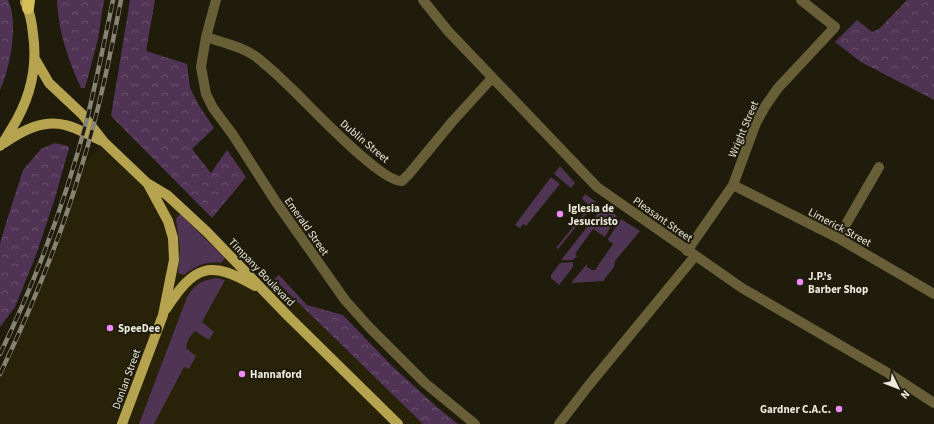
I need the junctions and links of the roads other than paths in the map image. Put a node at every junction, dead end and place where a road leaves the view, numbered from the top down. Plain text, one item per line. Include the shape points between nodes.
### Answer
1 (216, 0) edge
2 (424, 0) edge
3 (801, 0) edge
4 (27, 3) edge
5 (206, 37) junction
6 (35, 59) junction
7 (492, 78) junction
8 (104, 142) junction
9 (1, 145) edge
10 (879, 167) dead end
11 (148, 183) junction
12 (733, 185) junction
13 (838, 238) junction
14 (691, 253) junction
15 (267, 293) junction
16 (934, 294) edge
17 (162, 315) junction
18 (934, 403) edge
19 (124, 422) edge
20 (398, 424) edge
21 (475, 424) edge
22 (559, 424) edge

1 - 5 street, Emerald Street
2 - 7 street, Pleasant Street via 448,31
3 - 12 street, Wright Street via 835,27 778,88 766,105 756,123
4 - 6 main road via 32,23
5 - 7 street, Dublin Street via 244,50 258,58 359,154 390,178 398,181 404,180
5 - 21 street, Emerald Street via 201,67 206,94 276,202 356,314 425,383
6 - 8 main road, Timpany Boulevard via 49,83 82,114
6 - 9 main road via 28,97 18,119
7 - 14 street, Pleasant Street via 597,186
8 - 9 main road, Timpany Boulevard via 65,125 47,124 28,130
8 - 11 main road, Timpany Boulevard
10 - 13 street
11 - 15 main road, Timpany Boulevard via 167,195
11 - 17 main road, Donlan Street via 168,221 174,246 172,273
12 - 13 street, Limerick Street
12 - 14 street, Wright Street
13 - 16 street, Limerick Street
14 - 18 street, Pleasant Street via 742,288
14 - 22 street, Wright Street
15 - 17 main road via 238,276 221,270 210,270 186,282
15 - 20 main road, Timpany Boulevard
17 - 19 main road, Donlan Street

